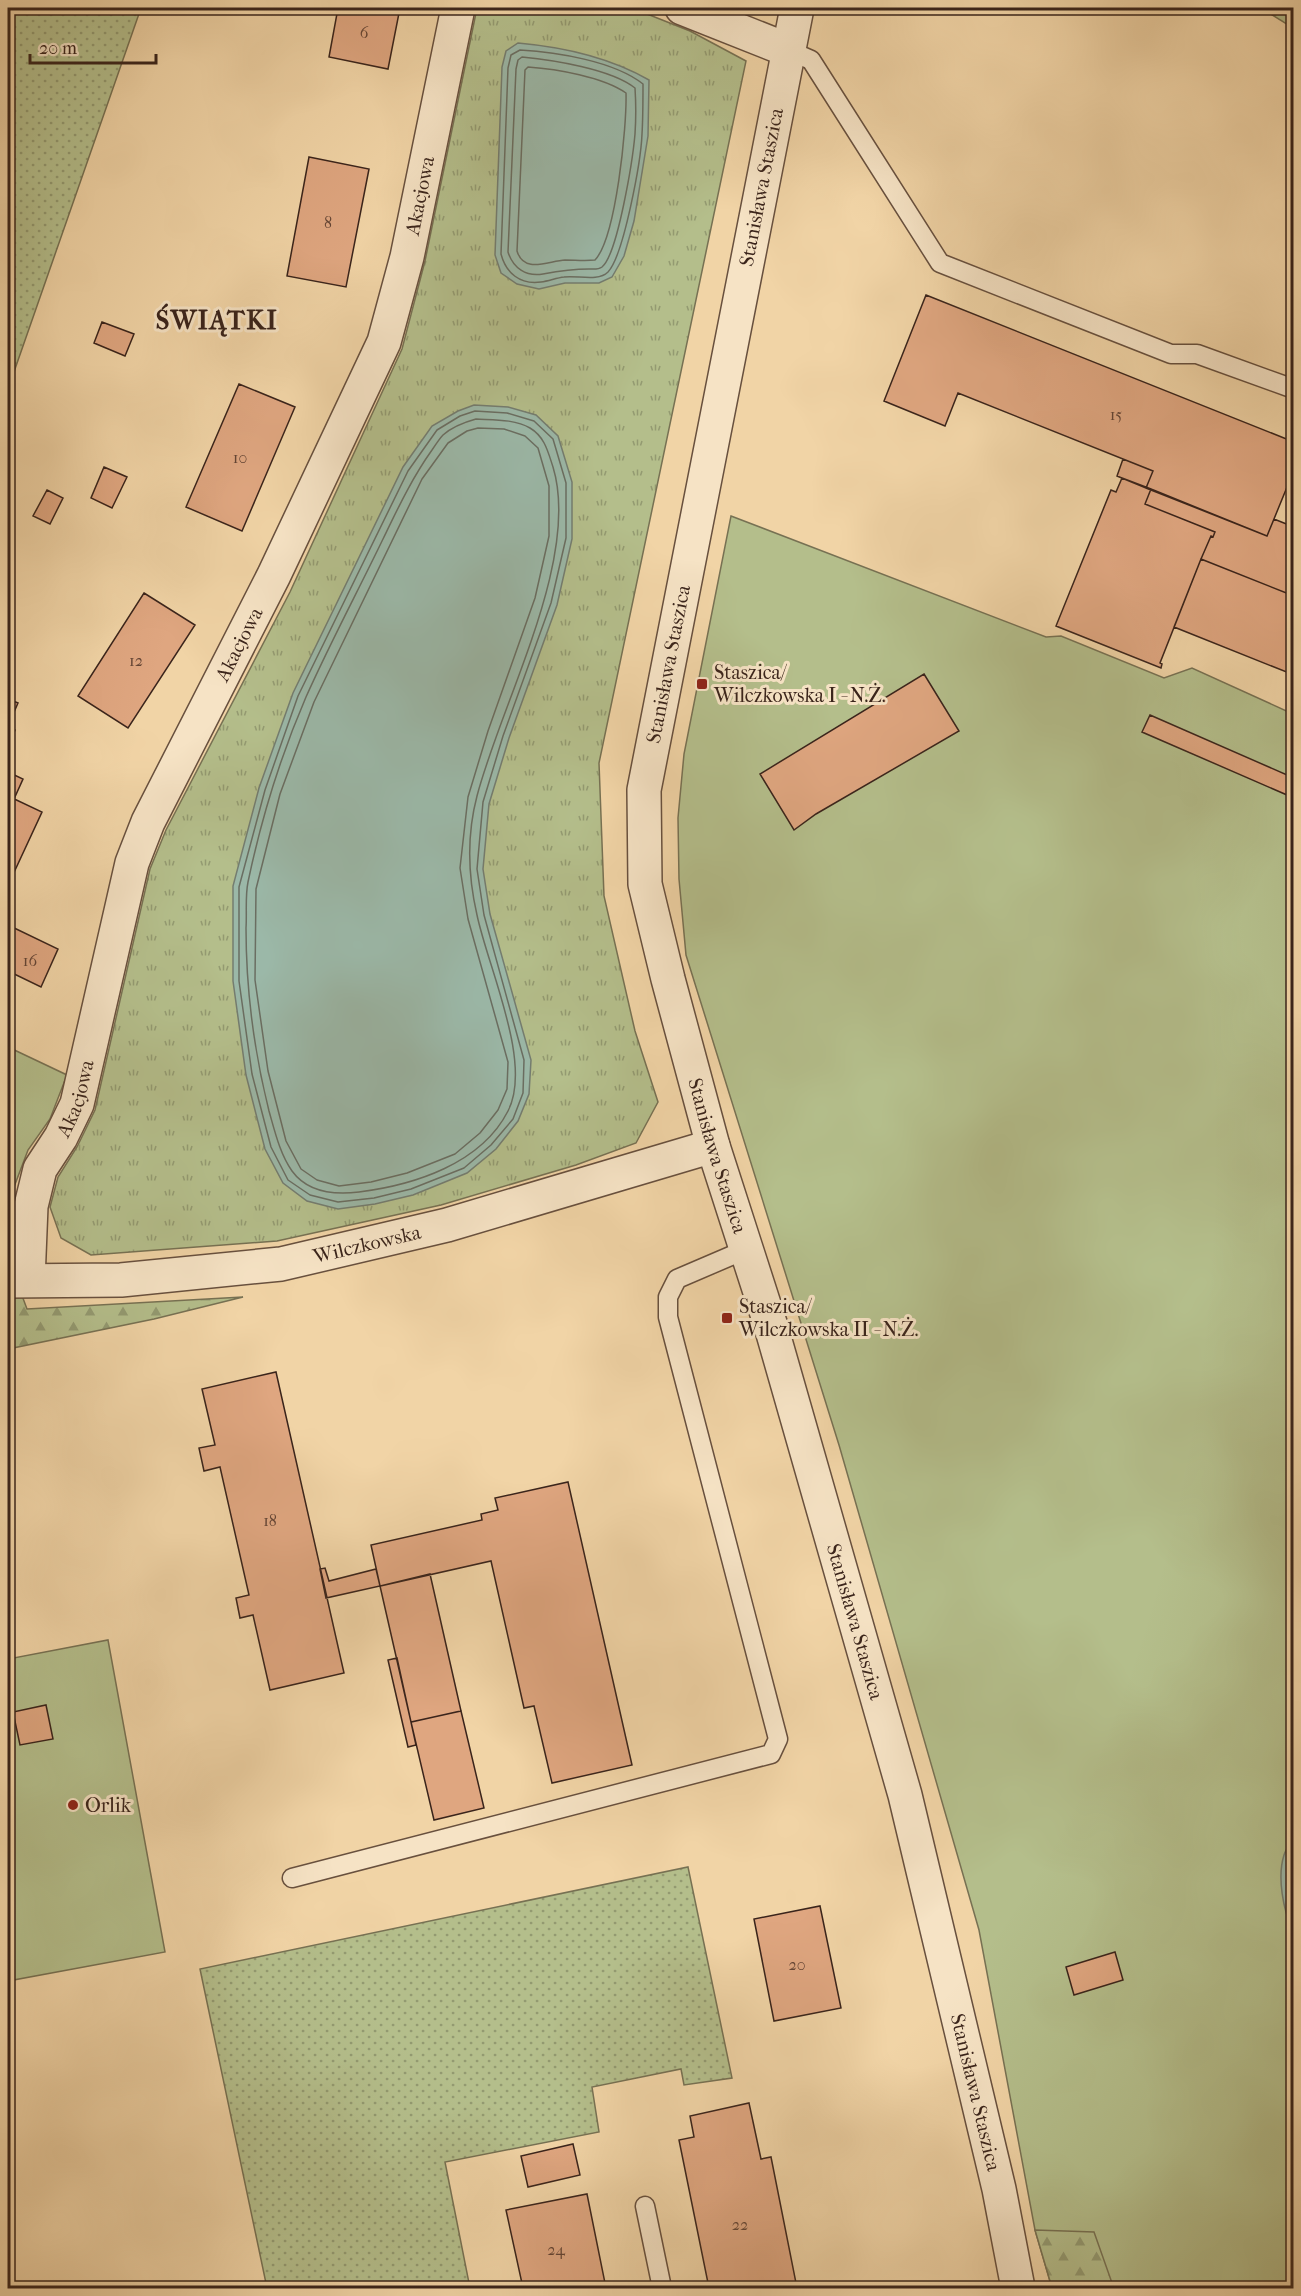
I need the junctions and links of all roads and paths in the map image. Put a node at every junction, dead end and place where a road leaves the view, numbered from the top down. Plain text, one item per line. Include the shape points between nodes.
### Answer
1 (458, 8) edge
2 (682, 8) edge
3 (797, 8) edge
4 (788, 50) junction
5 (1293, 389) edge
6 (713, 1146) junction
7 (747, 1249) junction
8 (18, 1281) edge
9 (292, 1878) dead end
10 (645, 2206) dead end
11 (662, 2289) edge
12 (1018, 2289) edge

1 - 8 street, Akacjowa via 407,257 384,342 274,575 148,822 132,863 77,1104 40,1169
2 - 4 street
3 - 4 street, Stanisława Staszica
4 - 5 lane via 811,60 940,263 1171,354 1197,354
4 - 6 street, Stanisława Staszica via 644,790 645,884
6 - 7 street, Stanisława Staszica
6 - 8 street, Wilczkowska via 447,1225 281,1264 121,1280
7 - 9 lane via 677,1279 668,1297 668,1317 778,1739 771,1754
7 - 12 street, Stanisława Staszica via 905,1795 999,2189
10 - 11 lane

